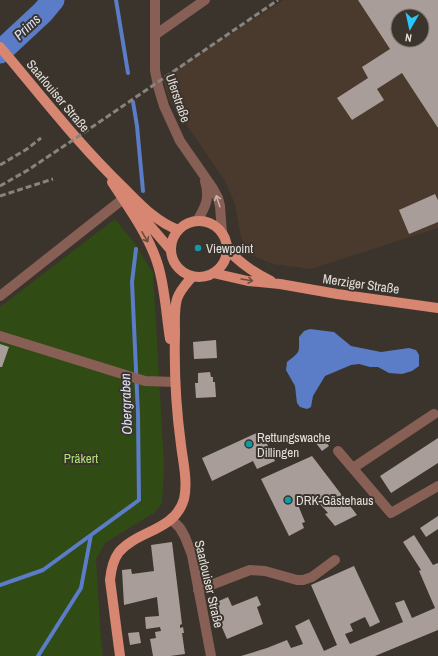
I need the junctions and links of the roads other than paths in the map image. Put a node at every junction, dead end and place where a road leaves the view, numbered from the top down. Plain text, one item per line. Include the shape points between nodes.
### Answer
1 (155, 0) edge
2 (200, 1) edge
3 (155, 35) junction
4 (0, 47) edge
5 (96, 161) junction
6 (202, 173) junction
7 (110, 180) junction
8 (123, 199) junction
9 (197, 221) junction
10 (178, 230) junction
11 (222, 232) junction
12 (170, 249) junction
13 (227, 249) junction
14 (180, 270) junction
15 (214, 273) junction
16 (192, 277) junction
17 (280, 284) junction
18 (180, 291) junction
19 (0, 296) edge
20 (438, 308) edge
21 (0, 336) edge
22 (174, 362) junction
23 (175, 382) junction
24 (434, 414) dead end
25 (338, 451) dead end
26 (353, 468) junction
27 (438, 486) edge
28 (171, 519) junction
29 (336, 560) dead end
30 (198, 590) junction
31 (120, 656) edge
32 (211, 656) edge

1 - 3 street, Uferstraße
2 - 3 street
3 - 6 street, Uferstraße via 155,70 164,106 180,141
4 - 5 main road, Saarlouiser Straße
5 - 7 main road, Saarlouiser Straße
5 - 10 main road, Saarlouiser Straße via 151,214
6 - 9 street, Uferstraße via 208,191 207,201
11 -> 6 street, Uferstraße via 218,198
7 - 8 main road, Saarlouiser Straße
7 - 12 main road, Saarlouiser Straße
8 - 19 street
8 -> 22 main road, Saarlouiser Straße via 153,250 158,264
9 - 10 main road via 190,222
9 - 11 main road via 208,222
10 - 12 main road
11 - 13 main road
12 - 14 main road via 172,259
13 - 15 main road via 221,267
13 - 17 main road, Merziger Straße via 248,269
14 - 16 main road
14 - 18 main road, Saarlouiser Straße
15 - 16 main road
15 -> 17 main road, Merziger Straße via 248,281
16 - 18 main road
17 - 20 main road, Merziger Straße
18 - 22 main road, Saarlouiser Straße via 177,301
21 - 23 street via 145,381
22 - 23 main road, Saarlouiser Straße
23 - 28 main road, Saarlouiser Straße via 186,486 180,509
24 - 26 street
25 - 26 street
26 - 27 street via 391,513
28 - 30 street, Saarlouiser Straße via 180,528 192,555
28 - 31 main road via 126,545 119,552 111,568 110,580
29 - 30 street via 312,577 303,580 250,570
30 - 32 street, Saarlouiser Straße

